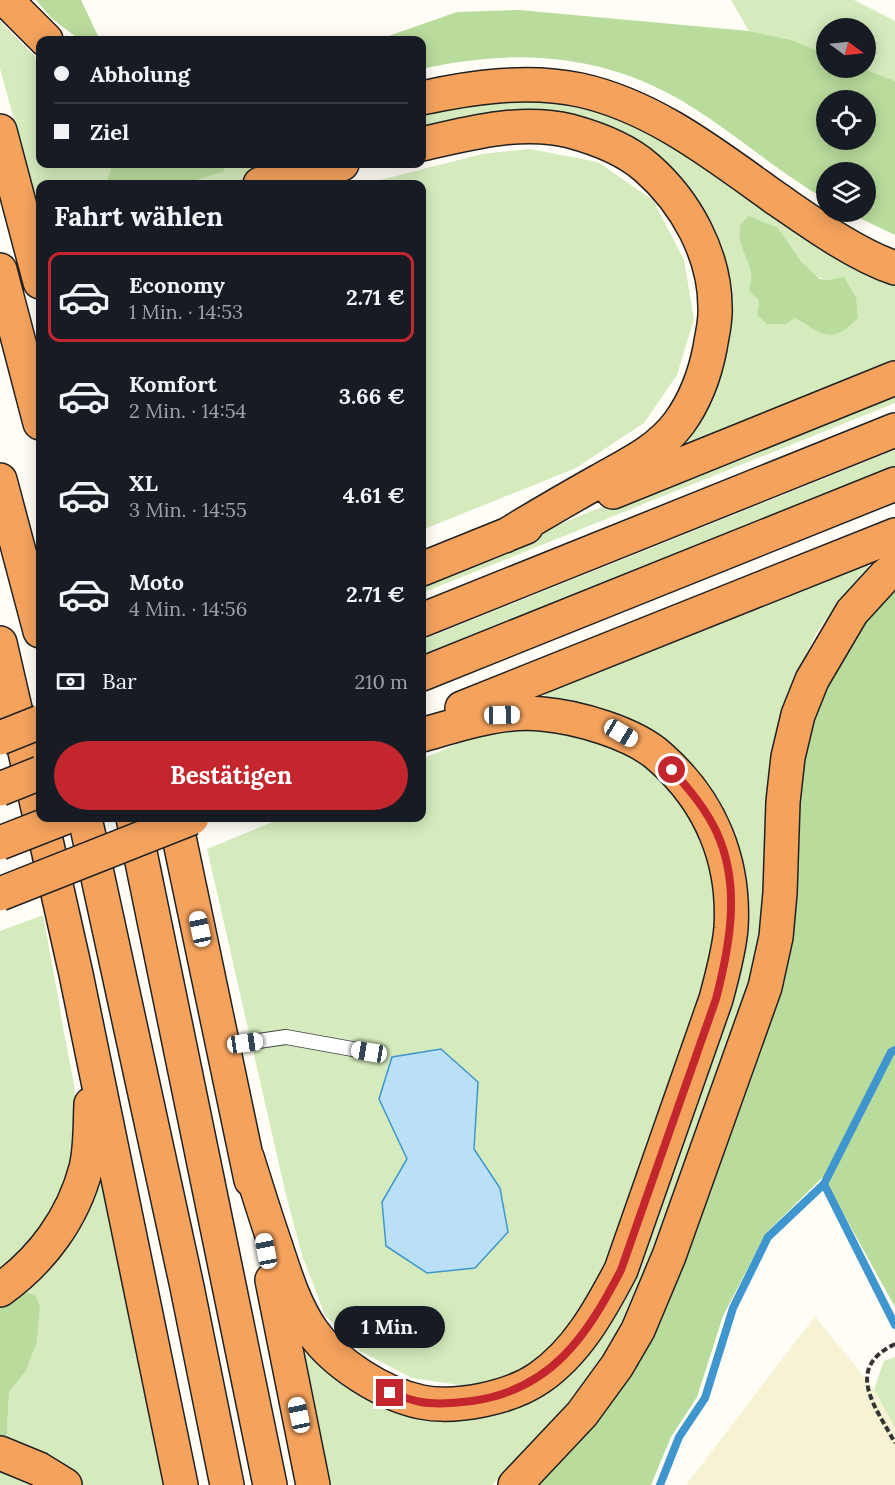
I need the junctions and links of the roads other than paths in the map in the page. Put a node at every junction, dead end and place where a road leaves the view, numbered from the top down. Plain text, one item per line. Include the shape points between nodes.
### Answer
1 (6, 0) edge
2 (42, 36) edge
3 (426, 97) edge
4 (0, 131) edge
5 (426, 143) edge
6 (326, 168) edge
7 (276, 180) edge
8 (36, 267) edge
9 (895, 268) edge
10 (0, 270) edge
11 (895, 378) edge
12 (36, 408) edge
13 (895, 429) edge
14 (0, 480) edge
15 (895, 484) edge
16 (895, 535) edge
17 (505, 536) junction
18 (426, 567) edge
19 (895, 568) edge
20 (36, 616) edge
21 (426, 618) edge
22 (0, 643) edge
23 (426, 672) edge
24 (426, 723) edge
25 (36, 724) edge
26 (426, 734) edge
27 (0, 738) edge
28 (36, 775) edge
29 (0, 789) edge
30 (36, 796) edge
31 (42, 822) edge
32 (54, 822) edge
33 (86, 822) edge
34 (134, 822) edge
35 (176, 822) edge
36 (182, 822) edge
37 (0, 843) edge
38 (0, 894) edge
39 (76, 974) junction
40 (224, 1046) junction
41 (369, 1052) dead end
42 (247, 1157) junction
43 (0, 1290) edge
44 (0, 1453) edge
45 (65, 1485) edge
46 (181, 1485) edge
47 (227, 1485) edge
48 (270, 1485) edge
49 (313, 1485) edge
50 (515, 1485) edge

1 - 2 highway
3 - 9 highway via 489,86 537,86 579,90 648,114 807,220
4 - 8 highway
5 - 17 highway via 473,132 521,128 569,131 599,141 646,167 668,188 687,214 711,272 716,307 707,364 679,422 659,446
6 - 7 highway
10 - 12 highway
11 - 17 highway
13 - 21 highway
14 - 20 highway
15 - 23 highway
16 - 24 highway
17 - 18 highway
19 - 50 highway via 852,612 812,680 798,715 783,802 776,937 765,987 660,1277 638,1330 617,1366 582,1414
22 - 30 highway
25 - 27 highway, bridge
26 - 42 highway via 502,715 542,714 621,733 660,756 703,808 717,834 726,863 730,898 726,960 716,999 621,1270 578,1341 548,1371 517,1390 455,1404 423,1402 390,1393 339,1359 314,1333 296,1304
28 - 29 highway, bridge
31 - 39 highway
32 - 37 highway, bridge
33 - 47 highway
34 - 48 highway
35 - 40 highway
36 - 38 highway, bridge
39 - 43 highway via 91,1100 86,1167 75,1200 44,1251 22,1275
39 - 46 highway
40 - 41 lane via 286,1038
40 - 42 highway
42 - 49 highway
44 - 45 highway

